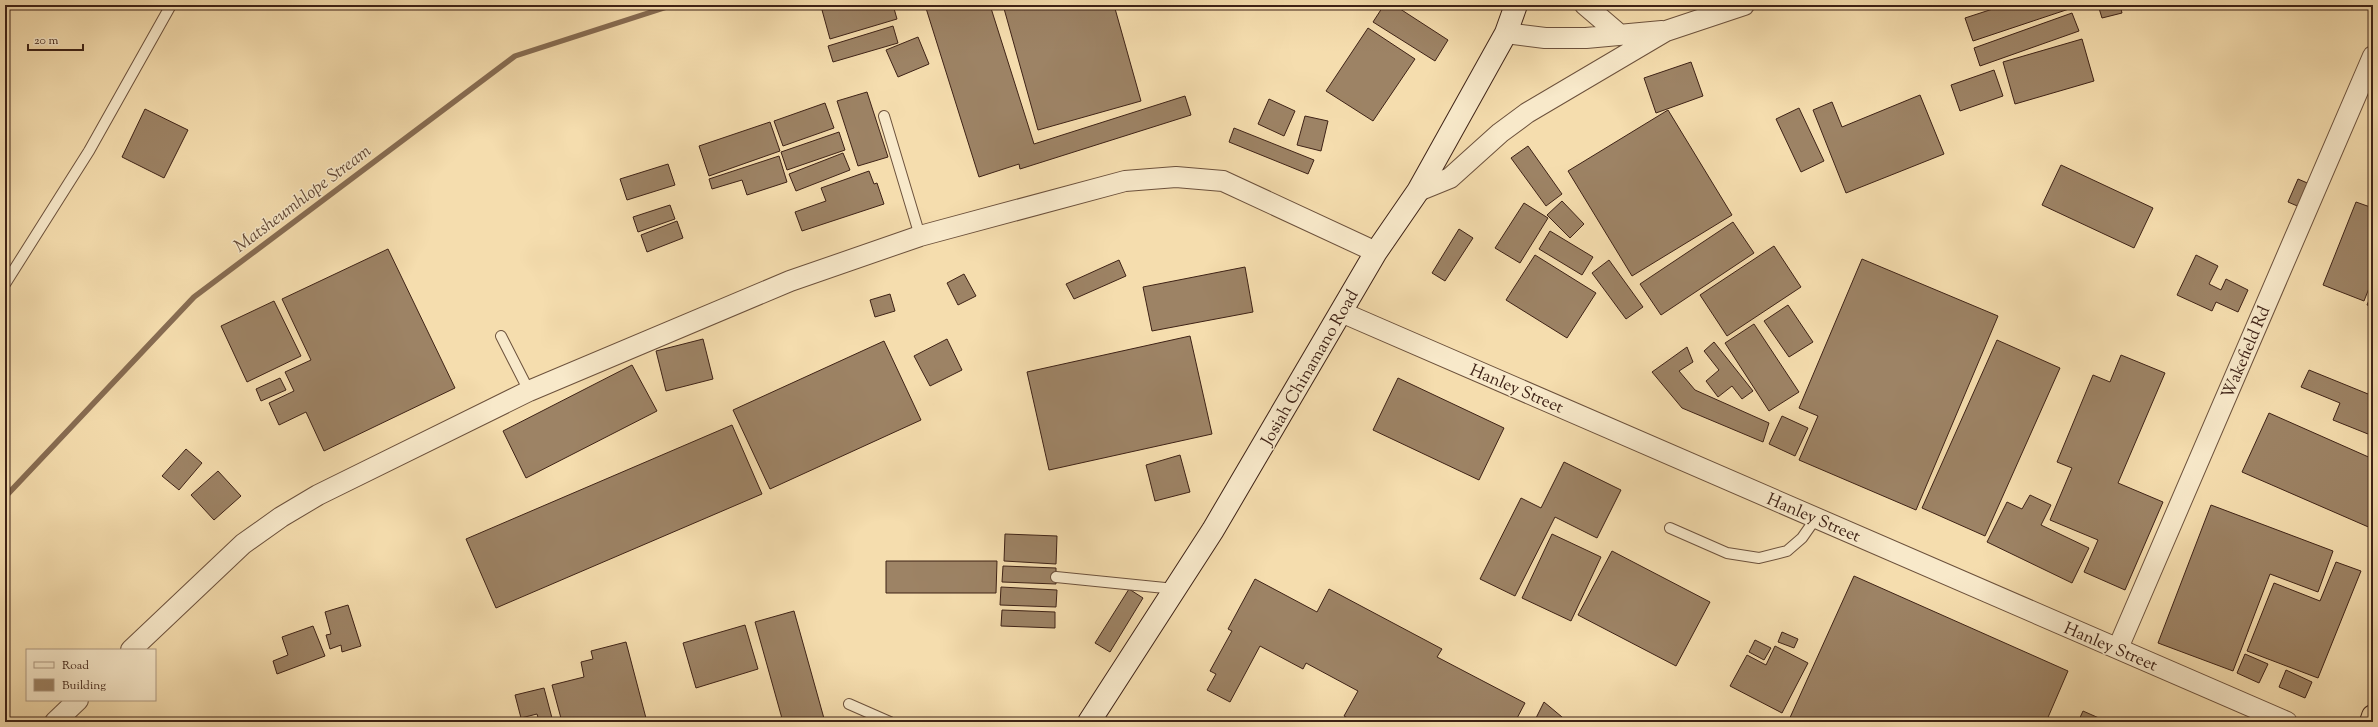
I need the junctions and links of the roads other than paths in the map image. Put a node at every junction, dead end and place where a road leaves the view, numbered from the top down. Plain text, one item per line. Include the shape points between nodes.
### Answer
1 (171, 5) edge
2 (1516, 5) edge
3 (1585, 5) edge
4 (1744, 5) edge
5 (1666, 31) junction
6 (1506, 33) junction
7 (1619, 34) junction
8 (2373, 56) edge
9 (884, 116) dead end
10 (1418, 191) junction
11 (920, 236) junction
12 (1376, 252) junction
13 (5, 284) edge
14 (1341, 312) junction
15 (501, 336) dead end
16 (529, 391) junction
17 (1816, 518) junction
18 (1670, 528) dead end
19 (1056, 577) dead end
20 (1175, 589) junction
21 (2118, 648) junction
22 (132, 649) edge
23 (77, 701) edge
24 (849, 704) dead end
25 (2373, 716) edge
26 (55, 722) edge
27 (890, 722) edge
28 (1089, 722) edge
29 (2287, 722) edge
30 (2371, 722) edge

1 - 13 lane via 89,151
2 - 6 street, Josiah Chinamano Road
3 - 7 street
4 - 5 street
5 - 7 street
5 - 10 street via 1527,113 1500,133 1450,178
6 - 7 street via 1544,38 1586,38
6 - 10 street, Josiah Chinamano Road
8 - 21 street, Wakefield Rd
9 - 11 lane
10 - 12 street, Josiah Chinamano Road
11 - 12 street via 1125,181 1176,177 1223,181
11 - 16 street via 790,280
12 - 14 street, Josiah Chinamano Road
14 - 17 street, Hanley Street
14 - 20 street, Josiah Chinamano Road via 1213,530
15 - 16 lane
16 - 22 street via 318,494 280,516 243,544
17 - 18 lane via 1802,538 1787,551 1759,558 1727,553
17 - 21 street, Hanley Street
19 - 20 lane
20 - 28 street, Josiah Chinamano Road
21 - 29 street, Hanley Street
23 - 26 street
24 - 27 lane
25 - 30 highway

